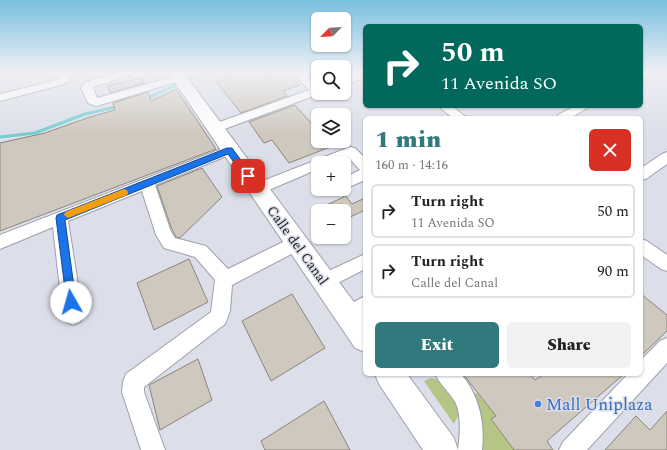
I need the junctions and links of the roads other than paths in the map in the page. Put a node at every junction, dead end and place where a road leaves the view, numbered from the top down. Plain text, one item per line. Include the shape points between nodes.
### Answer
1 (19, 93) edge
2 (89, 93) edge
3 (129, 93) edge
4 (190, 93) edge
5 (311, 93) edge
6 (0, 98) edge
7 (447, 108) edge
8 (580, 108) edge
9 (458, 116) edge
10 (566, 116) edge
11 (215, 128) junction
12 (229, 150) junction
13 (340, 156) edge
14 (667, 157) edge
15 (363, 165) edge
16 (311, 170) edge
17 (643, 174) edge
18 (363, 175) edge
19 (351, 181) edge
20 (146, 183) junction
21 (257, 189) junction
22 (60, 218) junction
23 (0, 242) edge
24 (297, 243) junction
25 (643, 247) edge
26 (363, 262) edge
27 (667, 264) edge
28 (226, 279) junction
29 (324, 282) junction
30 (357, 310) edge
31 (73, 316) dead end
32 (363, 332) edge
33 (667, 348) edge
34 (643, 374) edge
35 (390, 376) edge
36 (448, 376) edge
37 (641, 376) edge
38 (153, 450) edge
39 (442, 450) edge
40 (470, 450) edge
41 (571, 450) edge

1 - 6 street
2 - 3 street via 92,101 96,102
4 - 11 highway, Calle del Canal
5 - 11 street
7 - 9 street
8 - 10 street
11 - 12 highway, Calle del Canal
12 - 20 street
12 - 21 highway, Calle del Canal
13 - 15 street via 350,151
14 - 17 street
16 - 21 street
18 - 19 street
20 - 22 street
20 - 28 street via 164,235 170,243 200,251
21 - 24 highway, Calle del Canal
22 - 23 street
22 - 31 street
24 - 28 street
24 - 29 highway, Calle del Canal
25 - 27 street
26 - 29 street
28 - 38 street via 223,283 218,318 134,382 133,392
29 - 30 highway, Calle del Canal
30 - 32 highway, Calle del Canal
33 - 34 street
35 - 39 highway
36 - 40 street via 462,392 466,403 470,422
37 - 41 street

